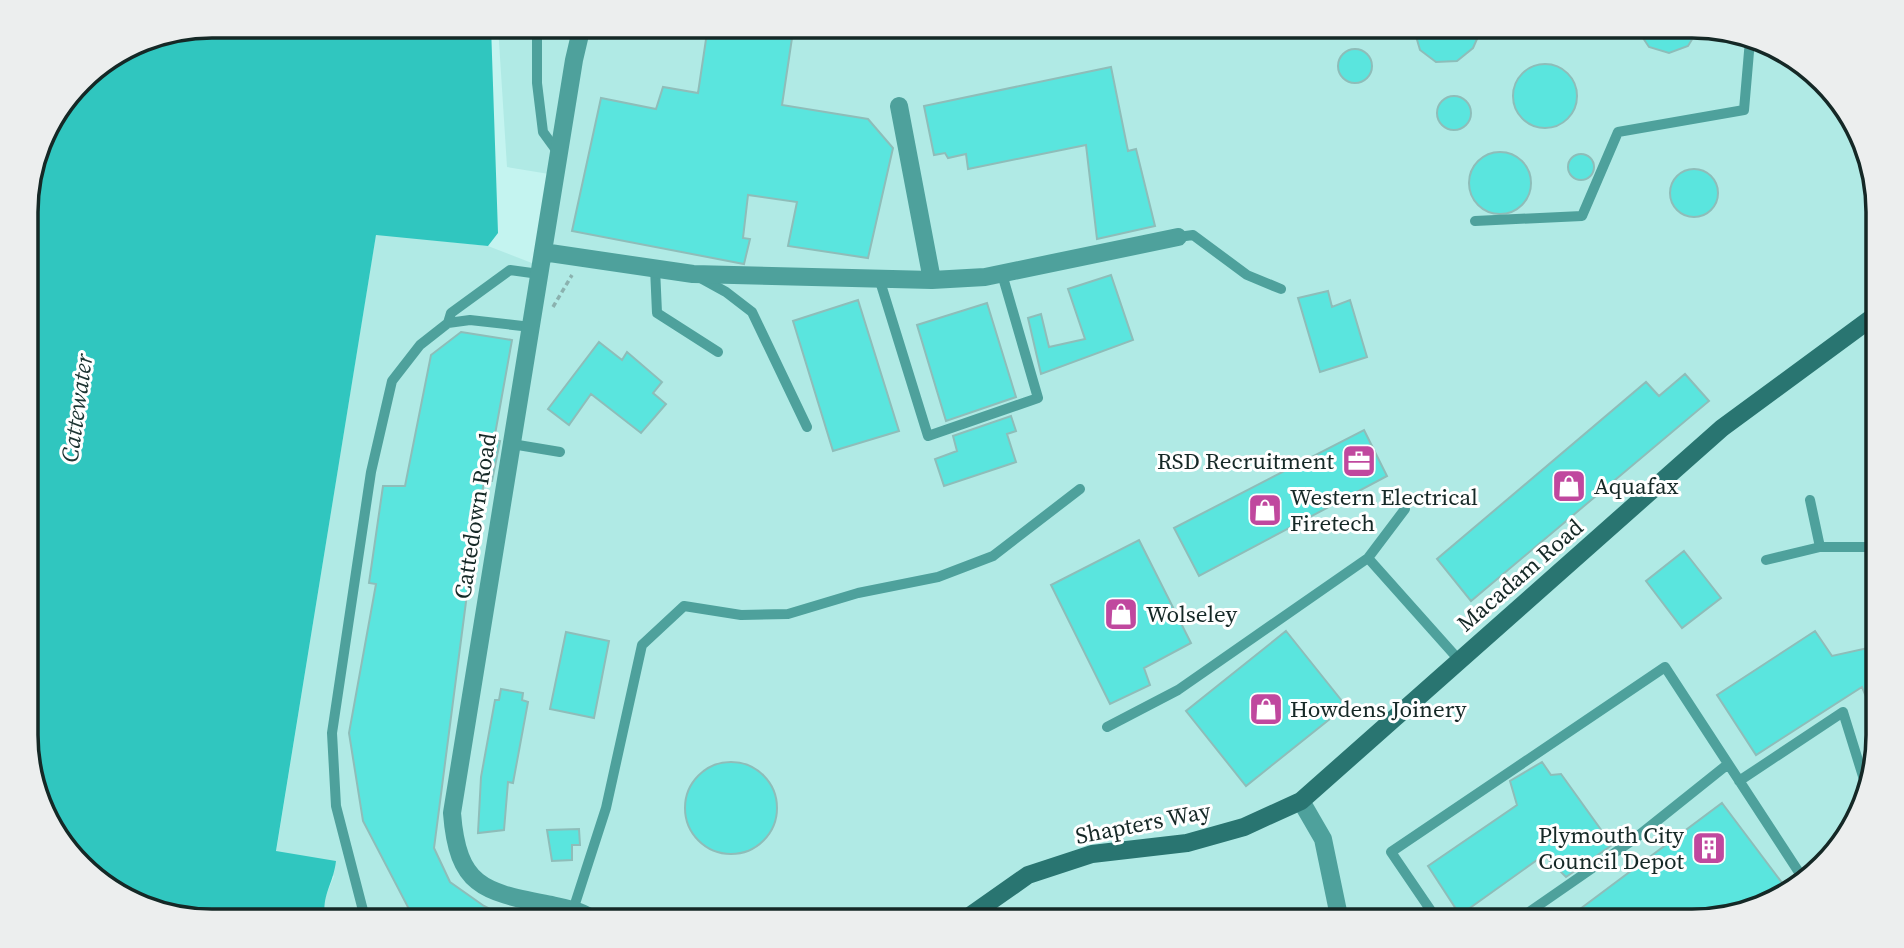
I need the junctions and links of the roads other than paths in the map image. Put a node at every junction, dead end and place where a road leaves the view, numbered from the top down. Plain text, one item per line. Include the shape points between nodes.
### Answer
1 (537, 39) edge
2 (580, 39) edge
3 (1749, 49) edge
4 (899, 106) dead end
5 (559, 154) junction
6 (1475, 220) dead end
7 (1178, 237) joint
8 (543, 252) junction
9 (655, 268) junction
10 (539, 274) junction
11 (694, 274) junction
12 (1002, 274) junction
13 (879, 278) junction
14 (932, 280) junction
15 (1281, 289) dead end
16 (1866, 322) edge
17 (448, 323) junction
18 (531, 327) junction
19 (718, 352) dead end
20 (807, 427) dead end
21 (512, 444) junction
22 (560, 452) dead end
23 (1080, 489) dead end
24 (1810, 500) dead end
25 (1405, 509) dead end
26 (1820, 547) junction
27 (1866, 547) edge
28 (1368, 558) junction
29 (1766, 560) dead end
30 (1459, 660) junction
31 (1107, 727) dead end
32 (1728, 764) junction
33 (1861, 771) edge
34 (1739, 781) junction
35 (1301, 801) junction
36 (1799, 872) edge
37 (363, 909) edge
38 (568, 909) edge
39 (573, 909) edge
40 (980, 909) edge
41 (1337, 909) edge
42 (1430, 909) edge
43 (1533, 909) edge

1 - 5 lane via 544,132
2 - 5 street, Cattedown Road
3 - 6 lane via 1744,110 1618,132 1582,216
4 - 14 street
5 - 8 street, Cattedown Road
7 - 12 street
7 - 15 lane via 1193,236 1247,275
8 - 9 street
8 - 10 street, Cattedown Road
9 - 11 street
9 - 19 lane via 657,313
10 - 17 lane via 510,270 452,313
10 - 18 street, Cattedown Road
11 - 13 street
11 - 20 lane via 752,312
12 - 13 lane via 1038,398 928,436
12 - 14 street
13 - 14 street
16 - 30 street, Macadam Road via 1721,428
17 - 18 lane via 470,320
17 - 37 lane via 420,345 392,381 371,472 335,708 332,759 336,806
18 - 21 street, Cattedown Road
21 - 22 lane
21 - 38 street, Cattedown Road via 452,813 455,843 463,867 478,884
23 - 39 lane via 993,556 938,577 858,593 788,614 741,615 684,606 642,645 606,808
24 - 26 lane
25 - 28 lane
26 - 27 lane
26 - 29 lane
28 - 30 lane
28 - 31 lane via 1178,690
30 - 35 street, Macadam Road
32 - 34 lane
32 - 42 lane via 1665,667 1391,852
32 - 43 lane
33 - 34 lane via 1843,712
34 - 36 lane
35 - 40 street, Shapters Way via 1244,827 1187,843 1092,853 1028,875
35 - 41 street via 1323,839

